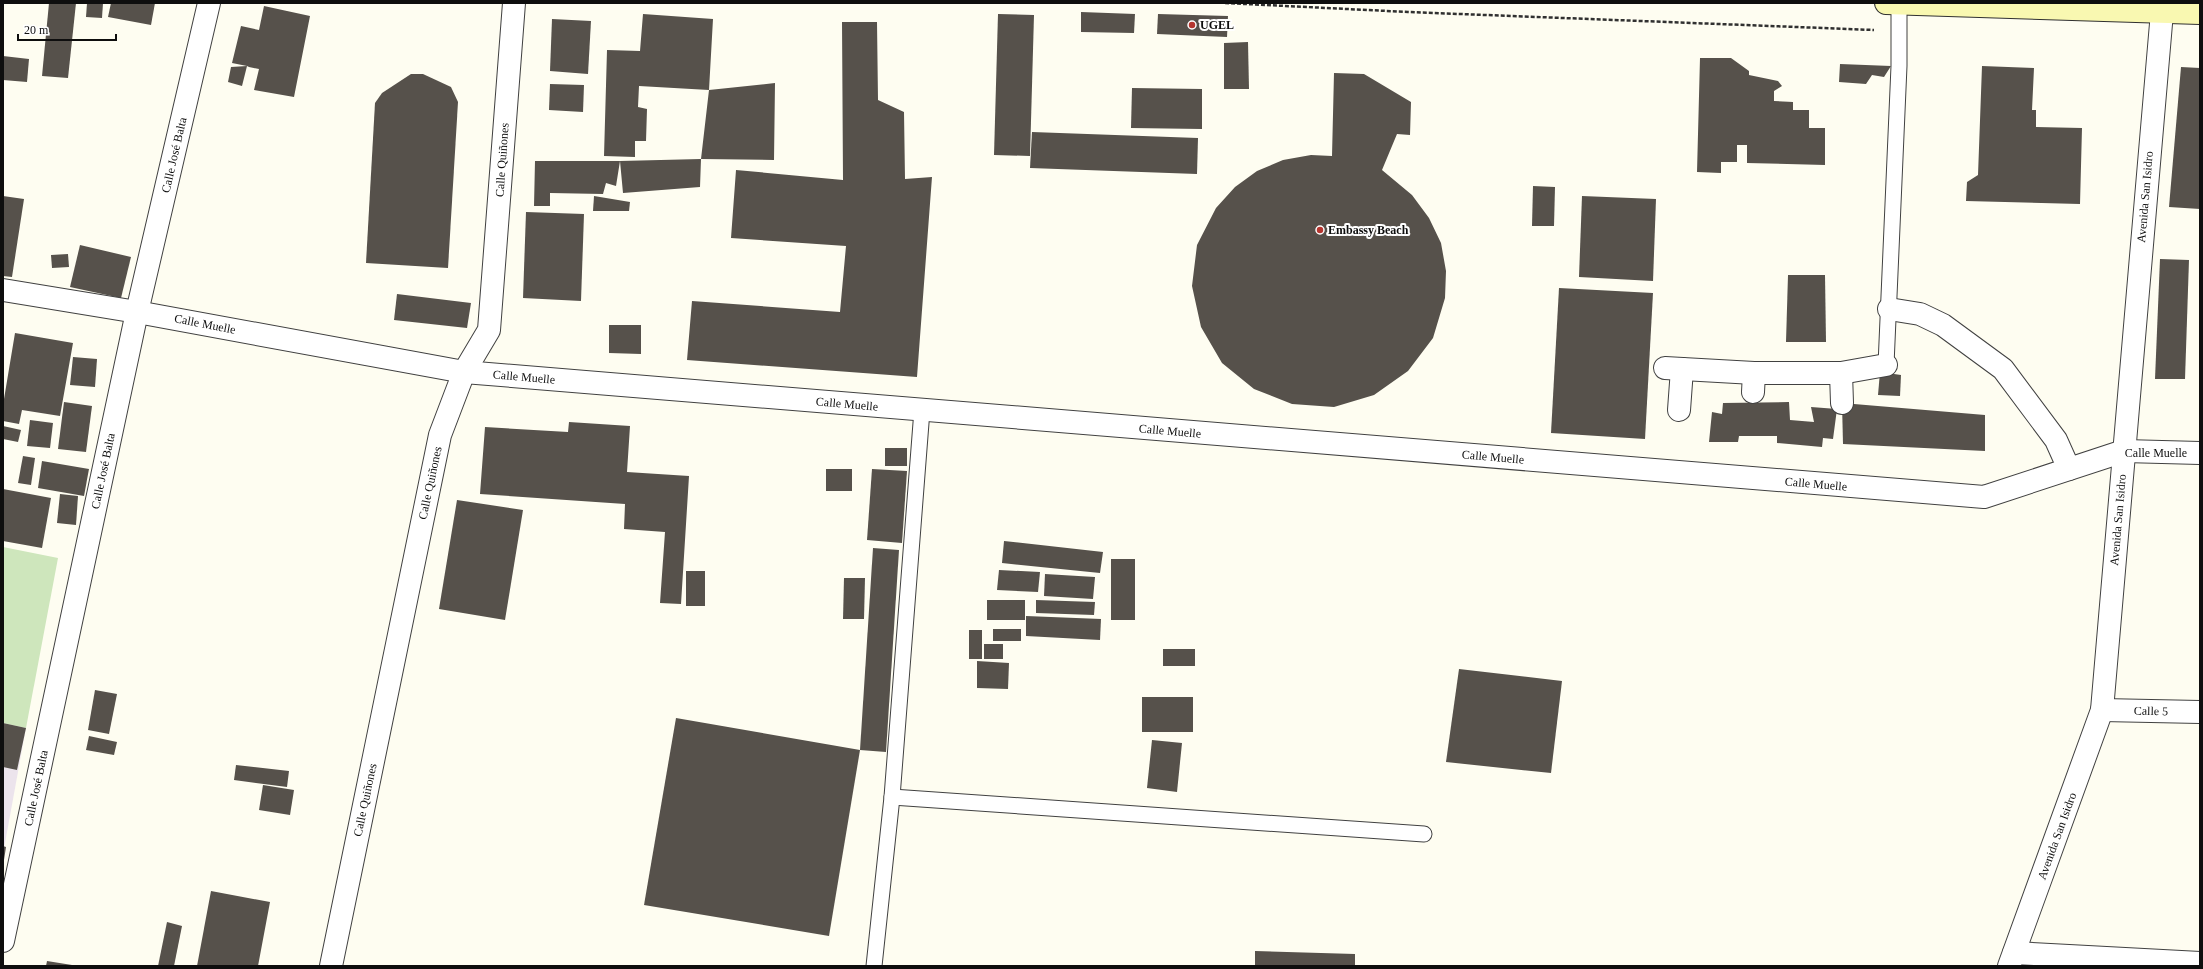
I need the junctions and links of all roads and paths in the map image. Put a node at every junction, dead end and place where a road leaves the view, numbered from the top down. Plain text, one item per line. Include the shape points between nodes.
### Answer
1 (209, 3) edge
2 (514, 3) edge
3 (1225, 3) edge
4 (1886, 3) edge
5 (1899, 3) edge
6 (2162, 12) junction
7 (2200, 13) edge
8 (1899, 31) junction
9 (3, 290) edge
10 (1888, 309) junction
11 (137, 312) junction
12 (1886, 365) joint
13 (464, 372) junction
14 (1841, 373) junction
15 (1842, 403) dead end
16 (922, 410) junction
17 (1679, 410) dead end
18 (2124, 451) junction
19 (2200, 453) edge
20 (2069, 469) junction
21 (2102, 710) junction
22 (2200, 712) edge
23 (892, 797) junction
24 (1424, 834) dead end
25 (3, 941) edge
26 (2012, 960) edge
27 (2200, 963) edge
28 (331, 966) edge
29 (874, 966) edge

1 - 11 street, Calle José Balta
2 - 13 street, Calle Quiñones via 489,330
3 - 8 path
4 - 5 main road
5 - 6 main road
5 - 8 lane
6 - 7 main road
6 - 18 street, Avenida San Isidro
8 - 10 lane
9 - 11 street, Calle Muelle
10 - 12 lane
10 - 20 street via 1920,314 1943,325 2003,369 2056,440
11 - 13 street, Calle Muelle
11 - 25 street, Calle José Balta
12 - 14 street
13 - 16 street, Calle Muelle
13 - 28 street, Calle Quiñones via 440,435
14 - 15 street
14 - 17 street via 1753,383 1674,369
16 - 20 street, Calle Muelle via 1984,497
16 - 23 lane
18 - 19 street, Calle Muelle
18 - 20 street, Calle Muelle
18 - 21 street, Avenida San Isidro
21 - 22 street, Calle 5
21 - 26 street, Avenida San Isidro
23 - 24 lane
23 - 29 lane
26 - 27 street

